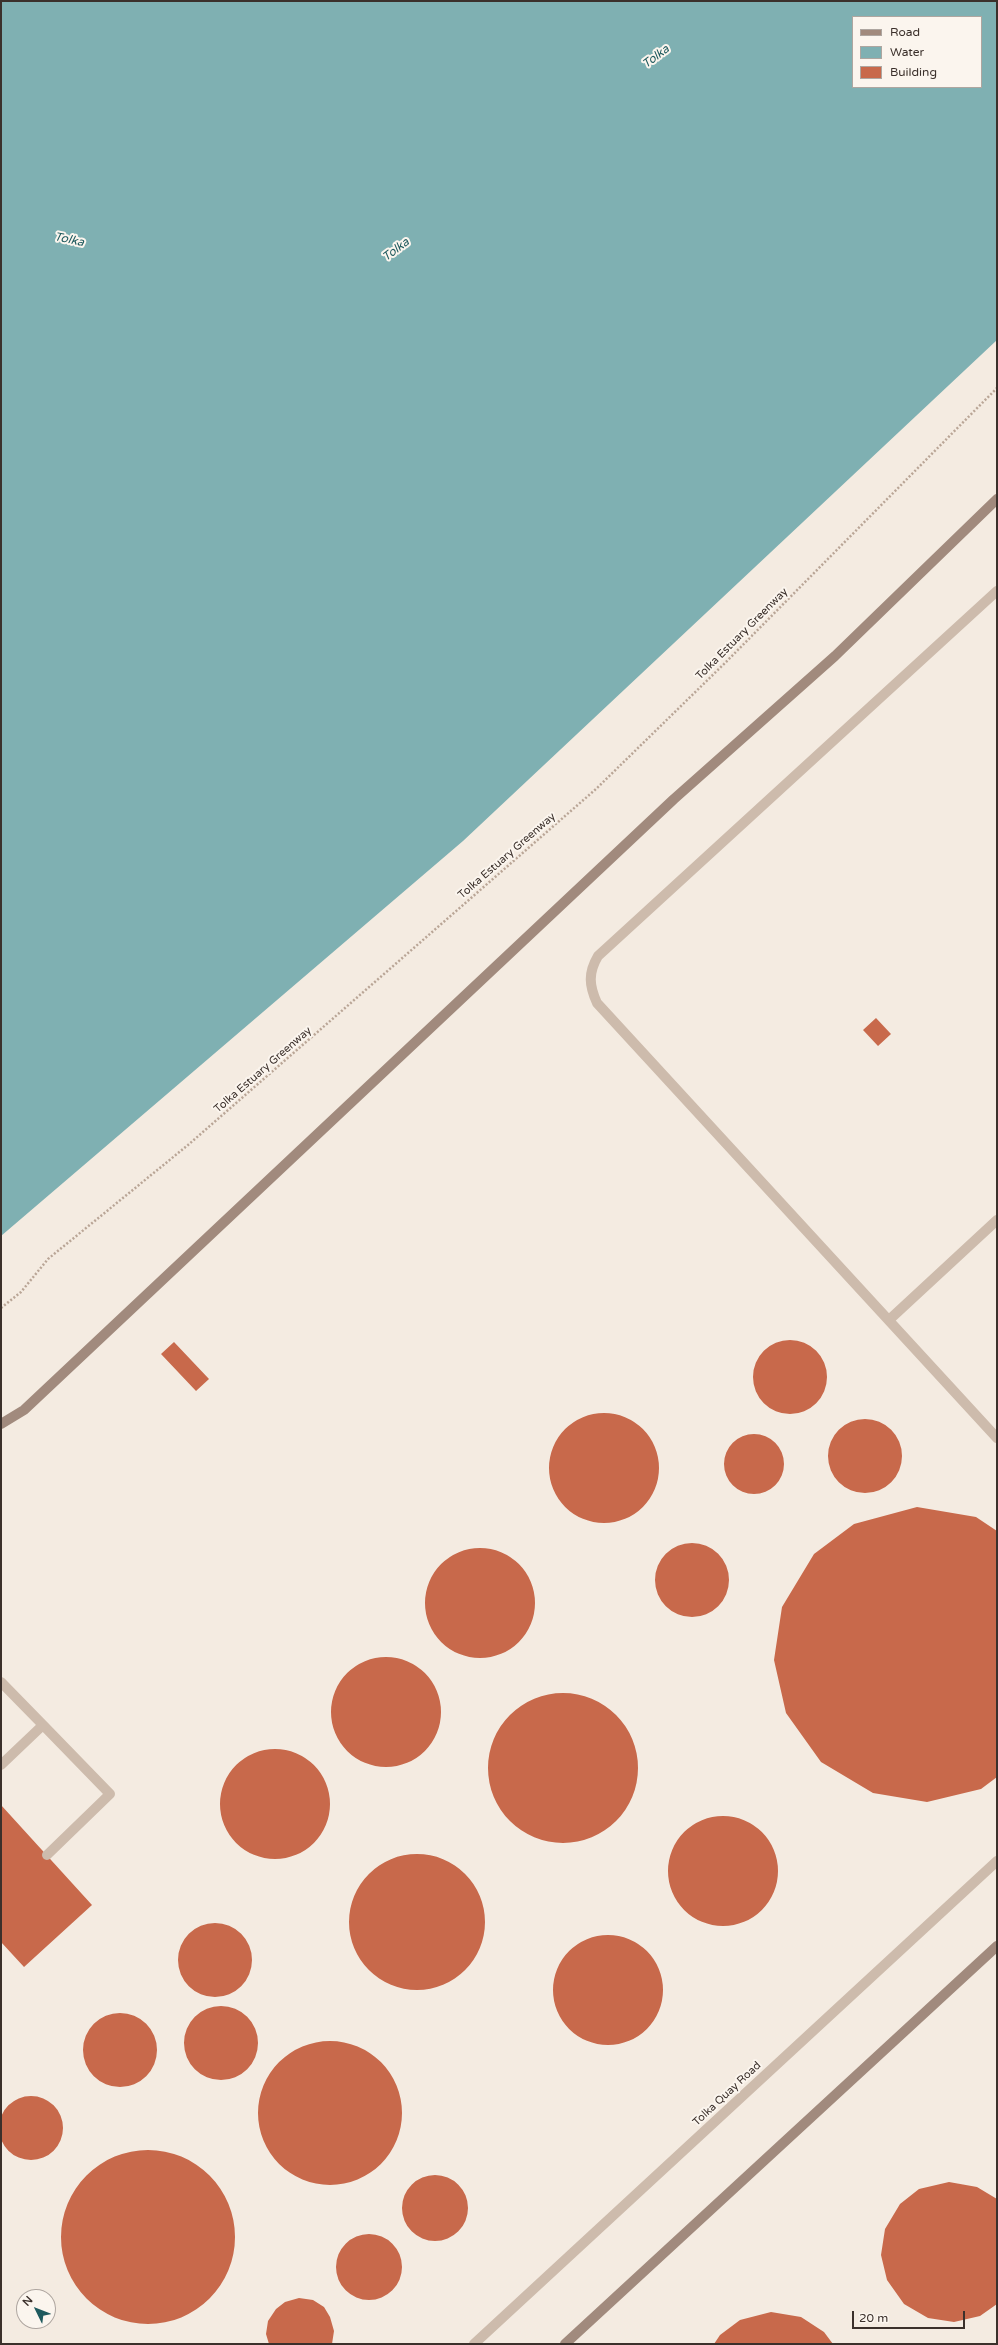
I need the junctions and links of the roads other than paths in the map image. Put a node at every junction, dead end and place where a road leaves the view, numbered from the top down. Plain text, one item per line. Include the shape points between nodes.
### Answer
1 (997, 500) edge
2 (997, 591) edge
3 (997, 1220) edge
4 (889, 1320) junction
5 (1, 1424) edge
6 (997, 1438) edge
7 (1, 1682) edge
8 (43, 1725) junction
9 (1, 1765) edge
10 (47, 1855) dead end
11 (997, 1861) edge
12 (997, 1946) edge
13 (474, 2344) edge
14 (565, 2344) edge

1 - 5 street via 835,656 674,799 24,1410
2 - 4 street via 604,951 590,969 590,987 597,1003
3 - 4 street
4 - 6 street
7 - 8 street
8 - 9 street
8 - 10 street via 110,1794
11 - 13 street, Tolka Quay Road
12 - 14 street

